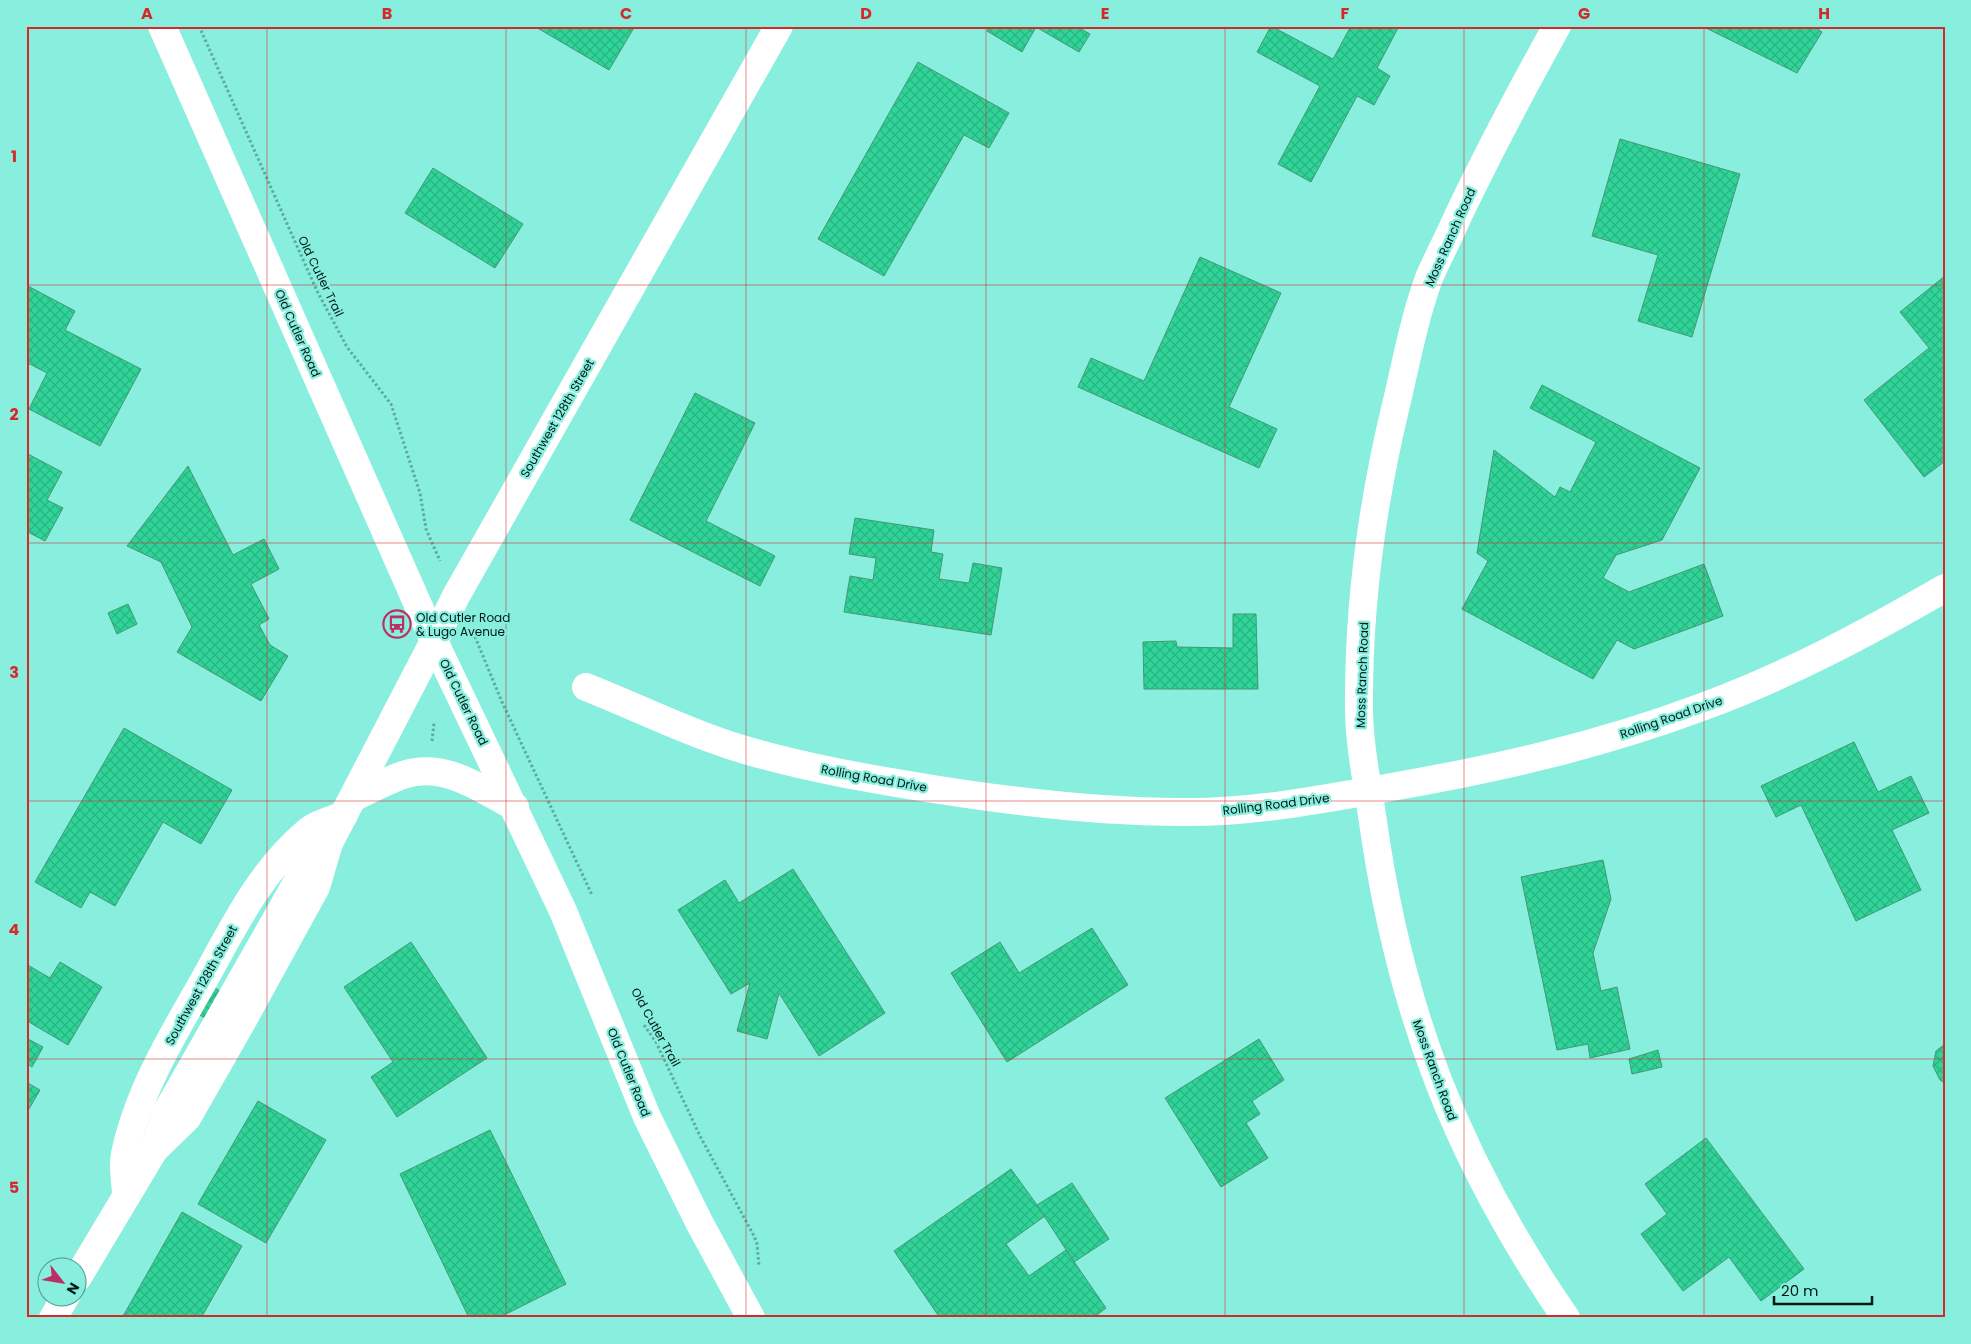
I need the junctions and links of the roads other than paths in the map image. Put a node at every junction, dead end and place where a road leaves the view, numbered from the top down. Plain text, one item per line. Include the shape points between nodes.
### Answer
1 (162, 26) edge
2 (779, 26) edge
3 (1557, 26) edge
4 (1945, 588) edge
5 (434, 641) junction
6 (586, 687) dead end
7 (1369, 791) junction
8 (348, 807) junction
9 (515, 807) junction
10 (126, 1196) junction
11 (88, 1260) edge
12 (60, 1306) edge
13 (53, 1318) edge
14 (751, 1318) edge
15 (1566, 1318) edge

1 - 5 street, Old Cutler Road
2 - 5 street, Southwest 128th Street via 456,596
3 - 7 street, Moss Ranch Road via 1502,126 1457,219 1430,278 1410,340 1381,467 1362,629 1360,732
4 - 7 street, Rolling Road Drive via 1886,622 1782,674 1650,726 1549,756
5 - 8 street, Southwest 128th Street
5 - 9 street, Old Cutler Road
6 - 7 street, Rolling Road Drive via 699,734 751,751 876,780 997,799 1089,808 1182,812 1306,802
7 - 15 street, Moss Ranch Road via 1383,883 1402,974 1444,1099 1484,1186
8 - 9 street via 401,775 430,770 468,782
8 - 10 street, Southwest 128th Street via 329,843 316,888 244,1020 187,1118 154,1150
8 - 10 street, Southwest 128th Street via 308,831 271,868 251,896 149,1084 124,1157
9 - 14 street, Old Cutler Road via 563,911 648,1117
10 - 11 street, Southwest 128th Street
12 - 13 street

